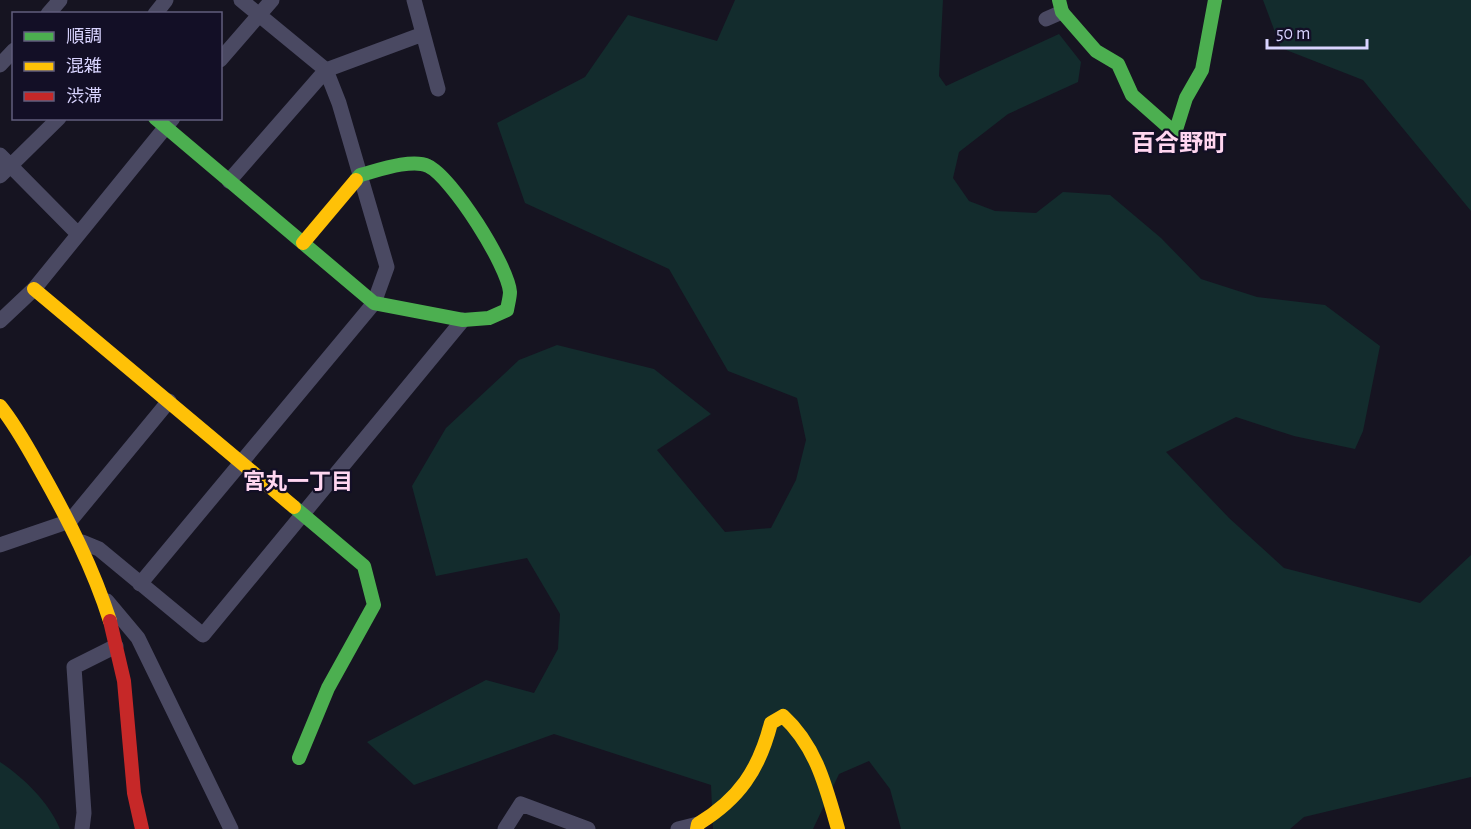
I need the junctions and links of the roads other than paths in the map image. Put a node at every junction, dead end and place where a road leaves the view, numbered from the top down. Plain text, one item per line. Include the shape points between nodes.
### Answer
1 (166, 0) edge
2 (241, 0) edge
3 (272, 0) edge
4 (414, 0) edge
5 (1215, 0) edge
6 (1061, 6) edge
7 (157, 12) edge
8 (258, 15) junction
9 (1046, 19) dead end
10 (423, 34) junction
11 (12, 52) edge
12 (222, 58) edge
13 (0, 65) edge
14 (326, 70) junction
15 (438, 89) dead end
16 (57, 120) edge
17 (165, 122) edge
18 (4, 166) edge
19 (360, 175) junction
20 (229, 182) junction
21 (78, 234) junction
22 (303, 243) junction
23 (34, 289) junction
24 (374, 303) junction
25 (463, 320) junction
26 (0, 321) edge
27 (169, 401) junction
28 (0, 406) edge
29 (241, 462) junction
30 (302, 513) junction
31 (70, 521) junction
32 (82, 542) junction
33 (0, 545) edge
34 (140, 584) junction
35 (105, 599) junction
36 (116, 646) junction
37 (299, 758) dead end
38 (698, 826) edge
39 (82, 829) edge
40 (142, 829) edge
41 (231, 829) edge
42 (505, 829) edge
43 (588, 829) edge
44 (678, 829) edge
45 (837, 829) edge

1 - 7 street
2 - 8 street
3 - 8 street
4 - 10 street
5 - 6 street via 1202,70 1186,98 1175,132 1132,95 1118,64 1096,51
6 - 9 street
8 - 12 street
8 - 14 street
10 - 14 street
10 - 15 street
11 - 13 street
14 - 19 street
14 - 20 street
16 - 18 street
17 - 20 street
17 - 21 street
18 - 21 street
19 - 22 street
19 - 24 street via 387,267
19 - 25 street via 399,165 427,165 450,184 489,242 510,291 507,310 489,318
20 - 22 street
21 - 23 street
22 - 24 street
23 - 26 street
23 - 27 street
24 - 25 street
24 - 29 street
25 - 30 street
27 - 29 street
27 - 31 street
28 - 31 street
29 - 30 street
29 - 34 street
30 - 34 street via 203,635
30 - 37 street via 364,566 374,605 328,688
31 - 32 street
31 - 33 street
32 - 34 street via 99,549
32 - 35 street
35 - 36 street
35 - 41 street via 138,638
36 - 39 street via 74,667
36 - 40 street via 125,681 133,802
38 - 44 street
38 - 45 street via 749,784 771,723 783,716 798,728 812,752
42 - 43 street via 521,804

